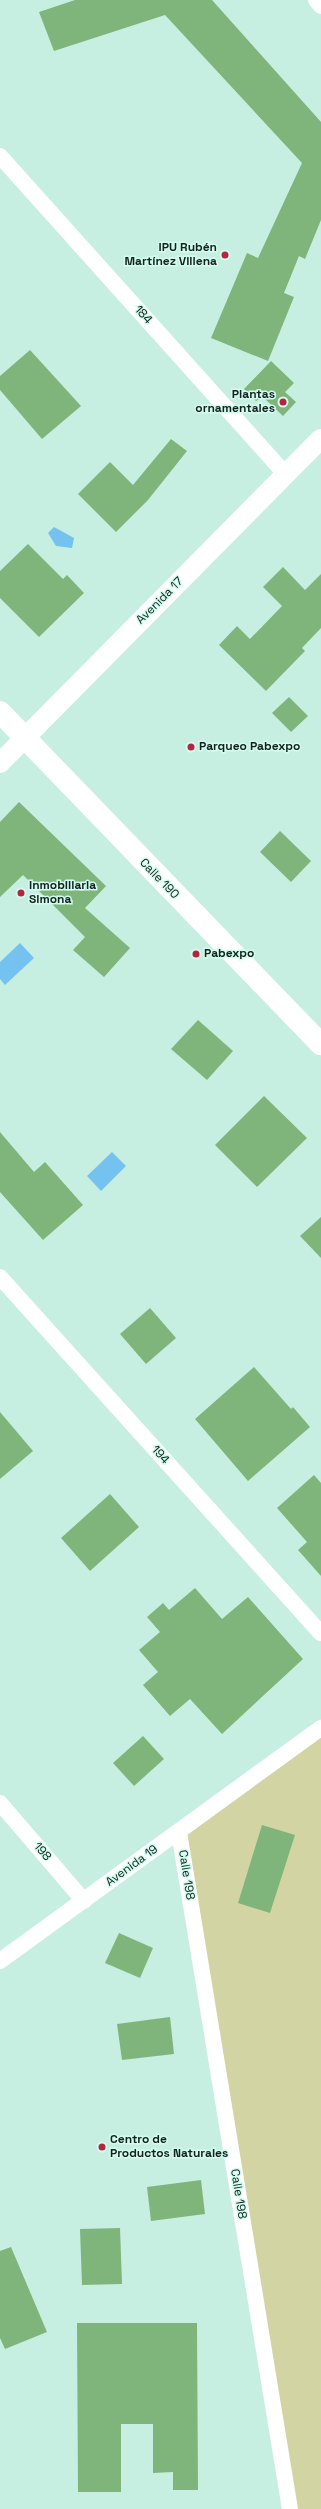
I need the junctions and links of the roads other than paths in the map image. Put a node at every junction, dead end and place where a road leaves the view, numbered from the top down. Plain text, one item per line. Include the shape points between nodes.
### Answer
1 (316, 0) edge
2 (321, 6) edge
3 (0, 156) edge
4 (321, 439) edge
5 (286, 475) junction
6 (0, 712) edge
7 (24, 738) junction
8 (0, 763) edge
9 (321, 1044) edge
10 (0, 1277) edge
11 (321, 1633) edge
12 (321, 1728) edge
13 (0, 1803) edge
14 (179, 1832) junction
15 (84, 1901) junction
16 (0, 1961) edge
17 (290, 2509) edge

1 - 2 street
3 - 5 street, 184
4 - 5 street, Avenida 17
5 - 7 street, Avenida 17
6 - 7 main road, Calle 190
7 - 8 street, Avenida 17
7 - 9 main road, Calle 190
10 - 11 street, 194
12 - 14 street, Avenida 19
13 - 15 street, 198
14 - 15 street, Avenida 19
14 - 17 street, Calle 198
15 - 16 street, Avenida 19

